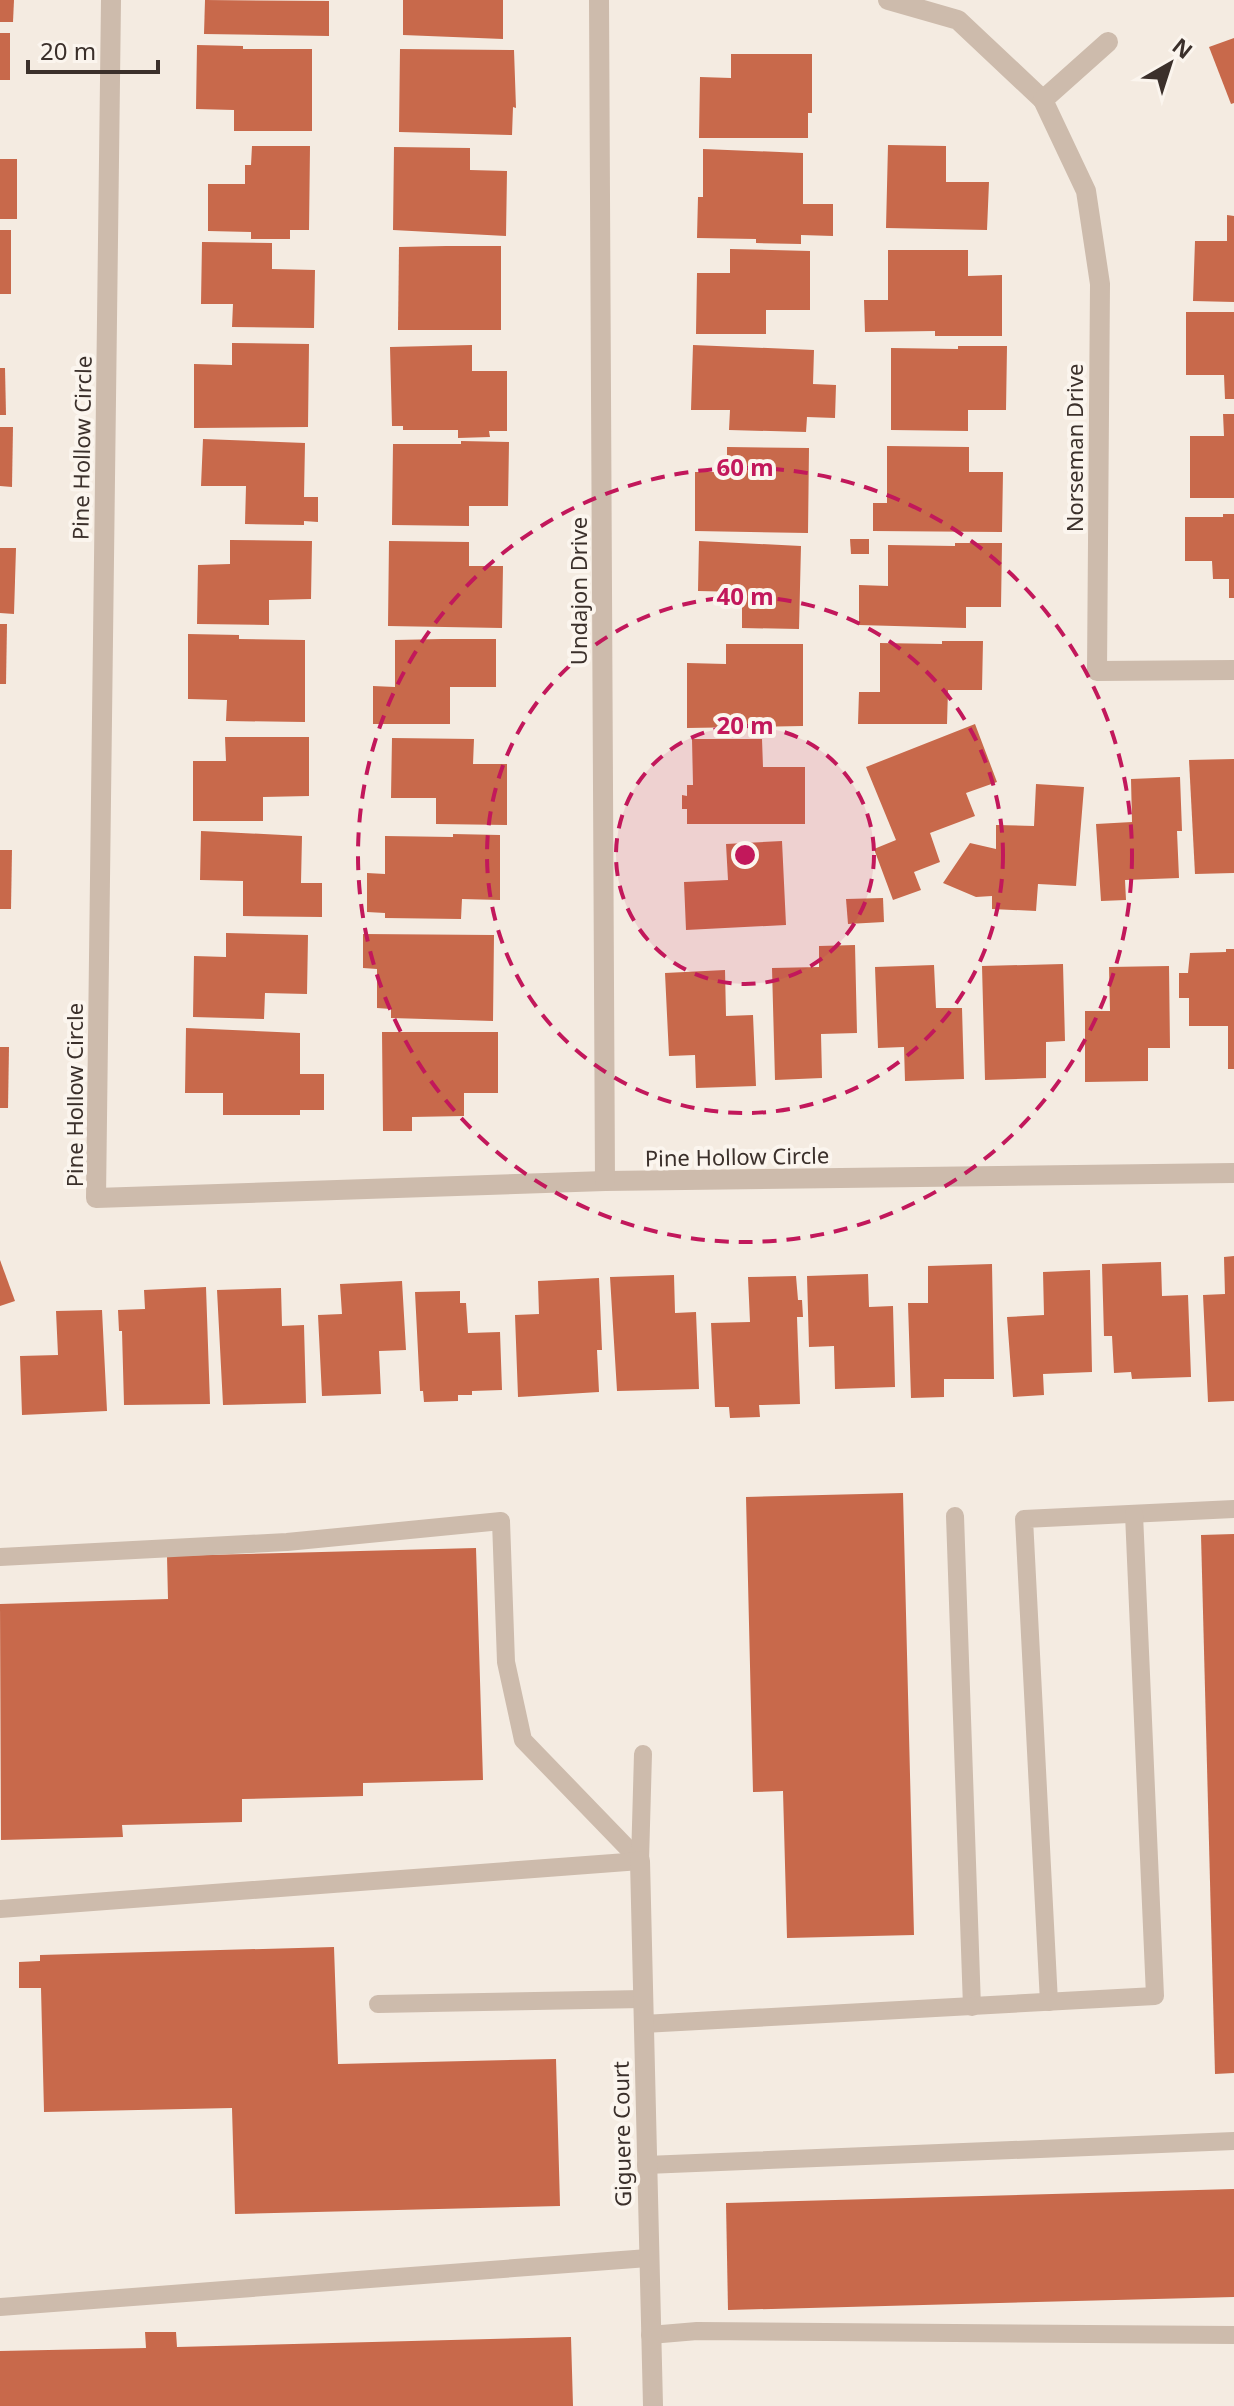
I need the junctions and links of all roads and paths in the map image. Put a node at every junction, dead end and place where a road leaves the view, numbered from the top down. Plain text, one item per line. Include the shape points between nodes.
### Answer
1 (111, 0) edge
2 (599, 0) edge
3 (888, 0) edge
4 (1108, 42) dead end
5 (1043, 100) junction
6 (1234, 670) edge
7 (1234, 1173) edge
8 (605, 1181) junction
9 (1234, 1509) edge
10 (1134, 1514) junction
11 (955, 1516) dead end
12 (0, 1557) edge
13 (643, 1754) dead end
14 (640, 1861) junction
15 (0, 1909) edge
16 (643, 1999) junction
17 (1049, 2002) junction
18 (378, 2004) dead end
19 (972, 2007) junction
20 (643, 2024) junction
21 (1234, 2141) edge
22 (646, 2165) junction
23 (648, 2258) junction
24 (0, 2307) edge
25 (650, 2335) junction
26 (1234, 2335) edge
27 (653, 2406) edge

1 - 8 street, Pine Hollow Circle via 96,1198
2 - 8 street, Undajon Drive
3 - 5 street, Norseman Drive via 958,20
4 - 5 street
5 - 6 street, Norseman Drive via 1086,191 1100,284 1097,671
7 - 8 street, Pine Hollow Circle
9 - 10 lane
10 - 17 lane via 1155,1996
10 - 17 lane via 1024,1519
11 - 19 lane
12 - 14 lane via 287,1542 501,1521 506,1662 523,1740
13 - 14 lane
14 - 15 lane
14 - 16 street, Giguere Court
16 - 18 lane
16 - 20 street, Giguere Court
17 - 19 lane
19 - 20 lane
20 - 22 street, Giguere Court
21 - 22 lane
22 - 23 street, Giguere Court
23 - 24 lane
23 - 25 street, Giguere Court
25 - 26 lane
25 - 27 street, Giguere Court

